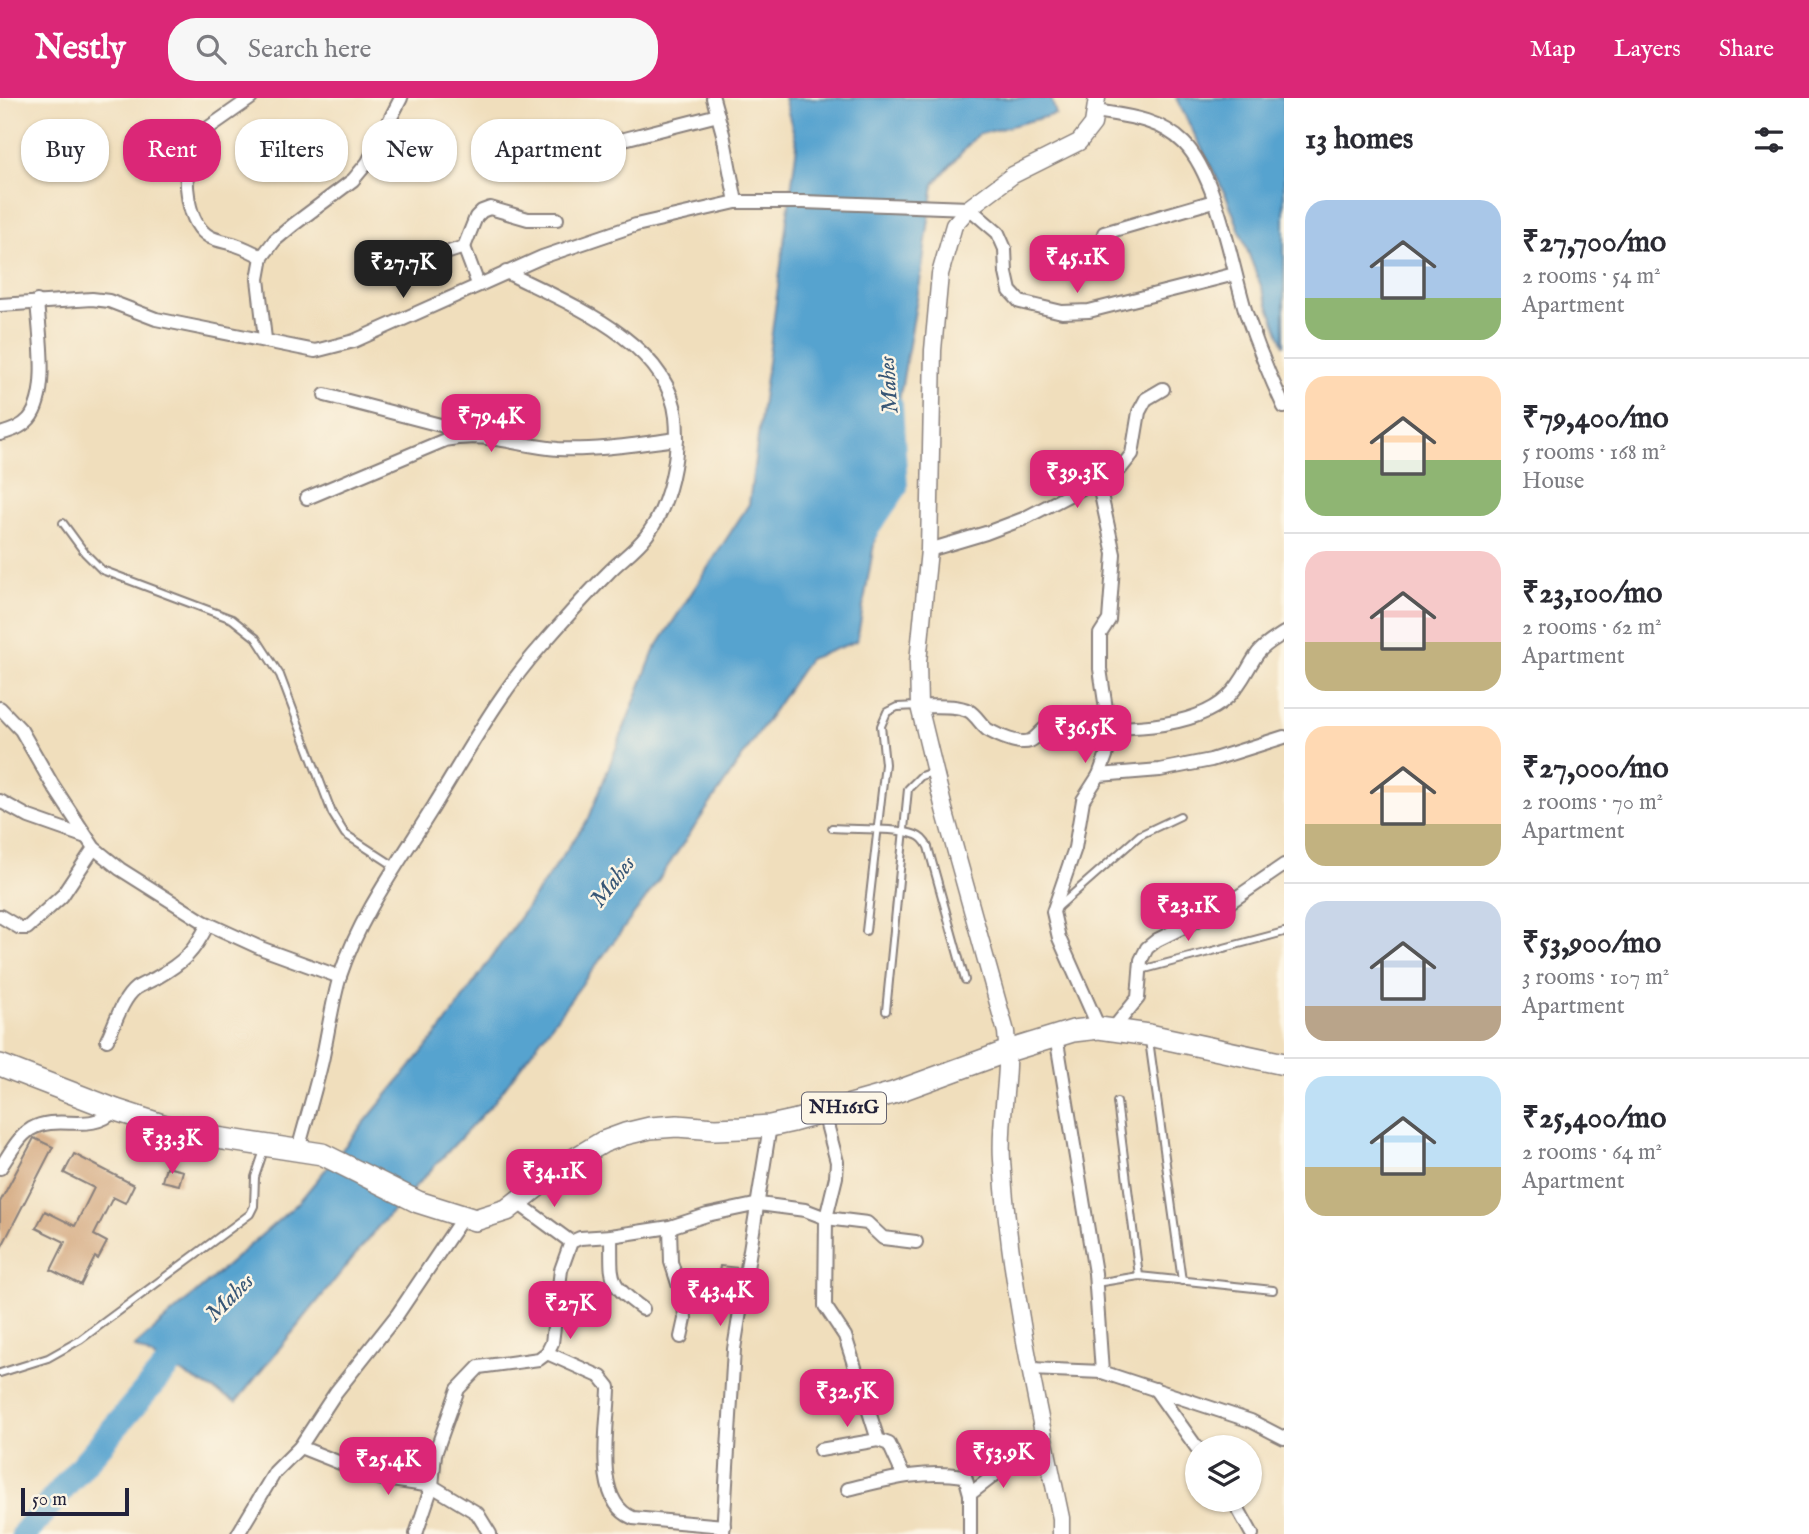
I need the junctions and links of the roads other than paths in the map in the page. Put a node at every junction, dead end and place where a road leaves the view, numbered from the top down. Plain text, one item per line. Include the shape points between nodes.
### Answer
1 (251, 98) edge
2 (401, 98) edge
3 (713, 98) edge
4 (1096, 104) edge
5 (718, 115) junction
6 (221, 119) edge
7 (626, 139) edge
8 (187, 182) edge
9 (1214, 201) junction
10 (736, 202) junction
11 (969, 208) junction
12 (557, 219) dead end
13 (1104, 233) dead end
14 (464, 247) junction
15 (262, 257) junction
16 (410, 265) dead end
17 (506, 272) junction
18 (1235, 274) junction
19 (478, 284) junction
20 (37, 301) junction
21 (0, 303) edge
22 (265, 339) junction
23 (1163, 388) dead end
24 (325, 396) dead end
25 (1284, 407) edge
26 (0, 434) edge
27 (483, 436) junction
28 (677, 439) junction
29 (1098, 481) junction
30 (307, 498) dead end
31 (63, 523) dead end
32 (929, 550) junction
33 (1284, 634) edge
34 (919, 706) junction
35 (0, 708) edge
36 (1109, 729) junction
37 (1284, 737) edge
38 (934, 771) junction
39 (1099, 775) junction
40 (0, 801) edge
41 (1180, 816) dead end
42 (832, 828) dead end
43 (876, 831) junction
44 (904, 832) junction
45 (90, 843) junction
46 (1284, 865) edge
47 (396, 867) junction
48 (1053, 912) junction
49 (0, 916) edge
50 (208, 923) junction
51 (866, 931) dead end
52 (1284, 932) edge
53 (1139, 970) junction
54 (340, 977) junction
55 (964, 980) dead end
56 (886, 1011) dead end
57 (1105, 1029) junction
58 (1149, 1035) junction
59 (1056, 1036) junction
60 (107, 1040) dead end
61 (1008, 1051) junction
62 (1284, 1064) edge
63 (0, 1065) edge
64 (1117, 1102) dead end
65 (116, 1110) junction
66 (824, 1113) junction
67 (770, 1126) junction
68 (265, 1146) junction
69 (298, 1150) junction
70 (0, 1168) edge
71 (518, 1203) junction
72 (759, 1204) junction
73 (463, 1217) junction
74 (826, 1218) junction
75 (670, 1227) junction
76 (611, 1236) junction
77 (571, 1242) junction
78 (916, 1242) dead end
79 (1139, 1276) junction
80 (1182, 1281) junction
81 (1096, 1283) junction
82 (1273, 1290) dead end
83 (643, 1308) dead end
84 (681, 1337) dead end
85 (547, 1353) junction
86 (1030, 1369) junction
87 (1102, 1372) junction
88 (0, 1373) edge
89 (1155, 1389) junction
90 (1188, 1435) edge
91 (1284, 1438) edge
92 (878, 1440) junction
93 (1020, 1442) dead end
94 (300, 1447) junction
95 (820, 1450) dead end
96 (903, 1475) junction
97 (432, 1486) junction
98 (848, 1489) dead end
99 (970, 1494) junction
100 (1240, 1512) edge
101 (723, 1530) edge
102 (237, 1534) edge
103 (416, 1534) edge
104 (490, 1534) edge
105 (970, 1534) edge
106 (1061, 1534) edge
107 (1252, 1534) edge

1 - 6 street
2 - 15 street via 368,162 353,180 275,240
3 - 5 street
4 - 9 street via 1145,120 1184,143 1200,165
4 - 11 street via 1093,124 1079,142 1013,175
5 - 7 street
5 - 10 street
8 - 15 street via 190,207 206,235
9 - 13 street
9 - 18 street
10 - 11 street
10 - 17 street via 636,225
11 - 18 street via 998,233 1005,249 1010,290 1020,302 1062,312 1089,311
11 - 32 street via 954,225 940,274 933,350
12 - 14 street via 528,219 490,208 477,217
14 - 16 street
14 - 19 street
15 - 22 street via 258,279
17 - 19 street
17 - 28 street via 594,317 642,353 671,396
18 - 25 street
19 - 22 street via 336,347 315,351
20 - 21 street
20 - 22 street via 109,301 156,319
20 - 26 street via 41,357 36,406 24,424
23 - 29 street via 1146,399 1139,412 1132,454 1121,468
24 - 27 street
27 - 28 street via 558,449
27 - 30 street via 445,440
28 - 47 street via 667,494 648,534 540,647 503,693
29 - 32 street via 1023,519
29 - 36 street via 1114,554 1109,620 1100,634
31 - 47 lane via 102,570 232,619 256,638 280,675 332,813 345,834
32 - 34 street via 918,662
33 - 36 street via 1258,654 1239,686 1218,706 1194,718
34 - 36 street via 961,708 988,730 1026,742 1047,727
34 - 38 street
34 - 43 lane via 897,707 883,719 885,764
35 - 45 street via 21,730
36 - 39 street via 1111,742
37 - 39 street via 1211,760
38 - 44 lane via 908,789
38 - 61 street via 1003,1018
39 - 48 street via 1083,800 1075,848
40 - 45 street
41 - 48 lane via 1140,835
42 - 43 lane
43 - 44 lane
43 - 51 lane
44 - 55 lane via 918,835 928,847
44 - 56 lane
45 - 49 street via 62,896 27,928
45 - 50 street via 120,869
46 - 53 street via 1220,909 1157,940 1147,948
47 - 54 street via 365,917
48 - 57 street via 1059,938
50 - 54 street via 263,950
50 - 60 street via 197,947 185,958 136,988
52 - 53 lane
53 - 57 street via 1138,998
54 - 69 street
57 - 58 highway, NH161G
57 - 59 highway, NH161G
58 - 62 highway, NH161G
58 - 80 lane
59 - 61 highway, NH161G
59 - 81 street
61 - 66 highway, NH161G
61 - 86 street via 1001,1158
63 - 65 highway, NH161G
64 - 79 lane
65 - 68 highway, NH161G via 190,1134
65 - 70 street via 94,1122 32,1128
66 - 67 highway, NH161G
66 - 74 street via 836,1162
67 - 71 highway, NH161G via 677,1126 625,1135 562,1166
67 - 72 street
68 - 69 highway, NH161G
68 - 88 lane via 250,1214 80,1340 48,1357
69 - 73 highway, NH161G via 322,1154 418,1202
71 - 73 highway, NH161G via 490,1217
71 - 77 street
72 - 74 street via 805,1210
72 - 75 street
72 - 101 street via 734,1349
73 - 94 street
74 - 78 street via 867,1223 883,1238
74 - 92 street via 825,1306 845,1336
75 - 76 street
75 - 84 street via 671,1262 684,1302
76 - 77 street
76 - 83 street via 614,1282
77 - 85 street via 561,1270 555,1331
79 - 80 lane
79 - 81 lane
80 - 82 lane
81 - 87 street
85 - 97 street via 526,1363 479,1367 458,1390 435,1454
85 - 101 street via 601,1377 609,1387 605,1465 611,1493 622,1514
86 - 87 street
86 - 106 street
87 - 89 street
89 - 90 street
89 - 91 street via 1251,1421
92 - 95 street
92 - 96 street via 889,1444
93 - 99 street via 1005,1467
94 - 97 street via 379,1478
94 - 102 street via 275,1472
96 - 98 street
96 - 99 street via 937,1472 965,1476
97 - 103 street
97 - 104 street via 477,1513
99 - 105 street
100 - 107 street

